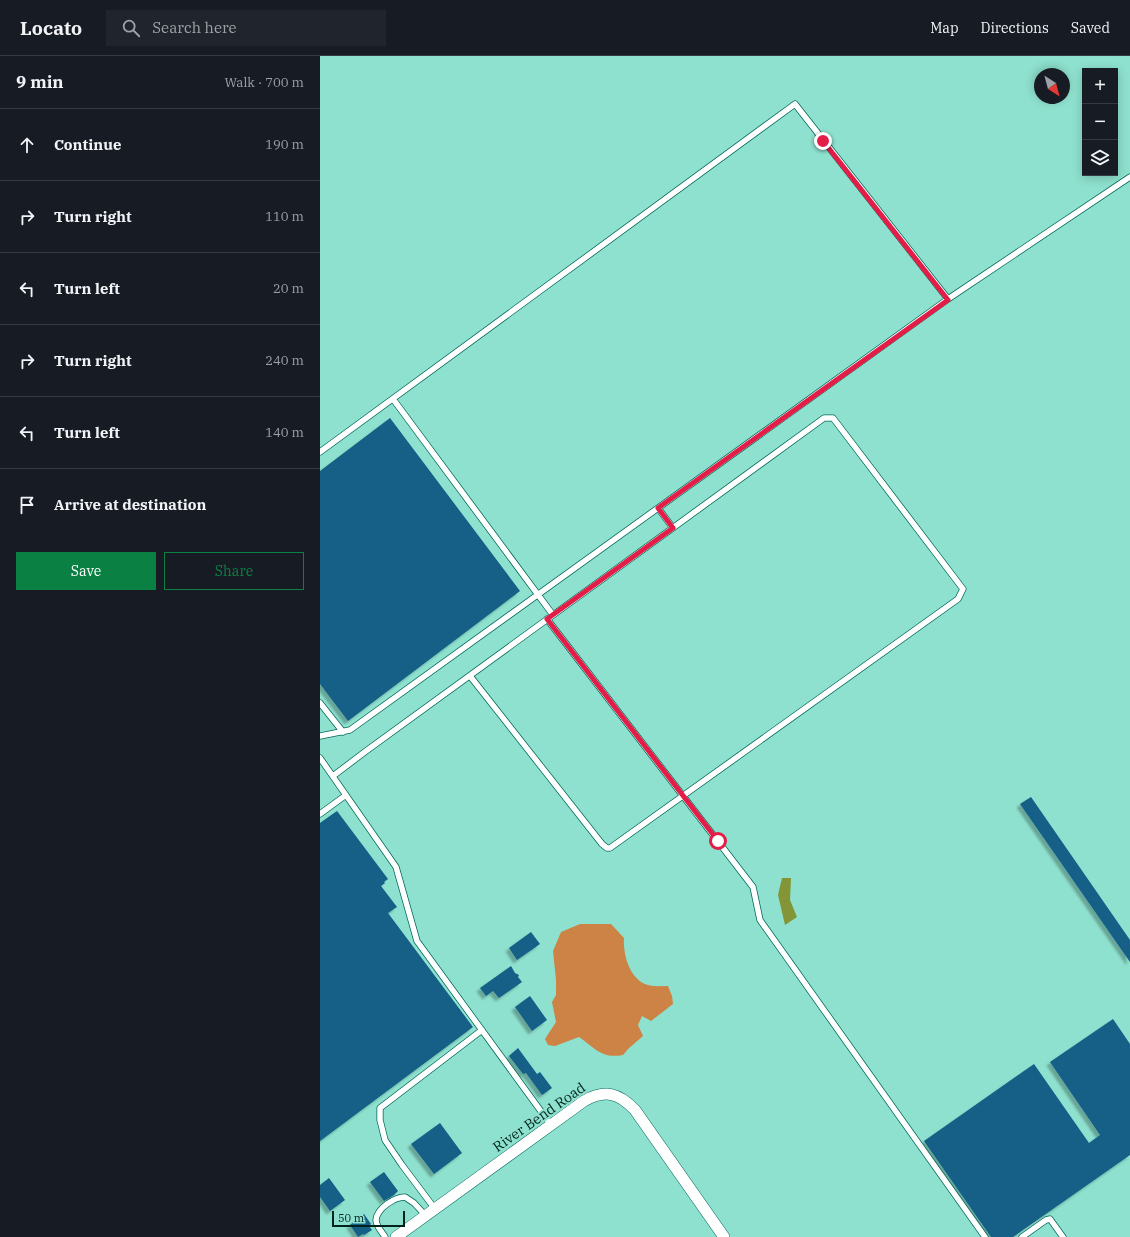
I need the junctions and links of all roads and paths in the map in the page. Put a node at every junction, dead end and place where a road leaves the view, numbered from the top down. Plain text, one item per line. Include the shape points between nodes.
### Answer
1 (1130, 177) edge
2 (948, 300) junction
3 (392, 399) junction
4 (320, 452) edge
5 (658, 508) junction
6 (673, 528) junction
7 (537, 595) junction
8 (550, 617) junction
9 (470, 676) junction
10 (320, 703) edge
11 (343, 732) junction
12 (320, 736) edge
13 (320, 758) edge
14 (333, 776) junction
15 (346, 795) junction
16 (684, 795) junction
17 (320, 814) edge
18 (482, 1030) junction
19 (551, 1125) junction
20 (435, 1209) junction
21 (426, 1216) junction
22 (385, 1237) edge
23 (396, 1237) edge
24 (724, 1237) edge
25 (985, 1237) edge
26 (1023, 1237) edge
27 (1063, 1237) edge

1 - 2 lane
2 - 3 lane via 795,104
2 - 5 lane
3 - 4 lane
3 - 7 lane
5 - 6 lane
5 - 7 lane
6 - 8 lane
6 - 16 lane via 824,418 833,418 963,590 958,599
7 - 8 lane
7 - 11 lane via 350,730
8 - 9 lane
8 - 16 lane
9 - 14 lane
9 - 16 lane via 607,848
10 - 11 lane
11 - 12 lane
13 - 14 lane
14 - 15 lane
15 - 17 lane
15 - 18 lane via 396,867 416,941
16 - 25 lane via 753,887 760,920
18 - 19 lane
18 - 20 lane via 380,1108 385,1140
19 - 20 street, River Bend Road
19 - 24 street, River Bend Road via 594,1095 610,1094 628,1103
20 - 21 street, River Bend Road
21 - 22 lane via 405,1197 395,1199 385,1206 377,1217 377,1224
21 - 23 street, River Bend Road
26 - 27 lane via 1050,1219

